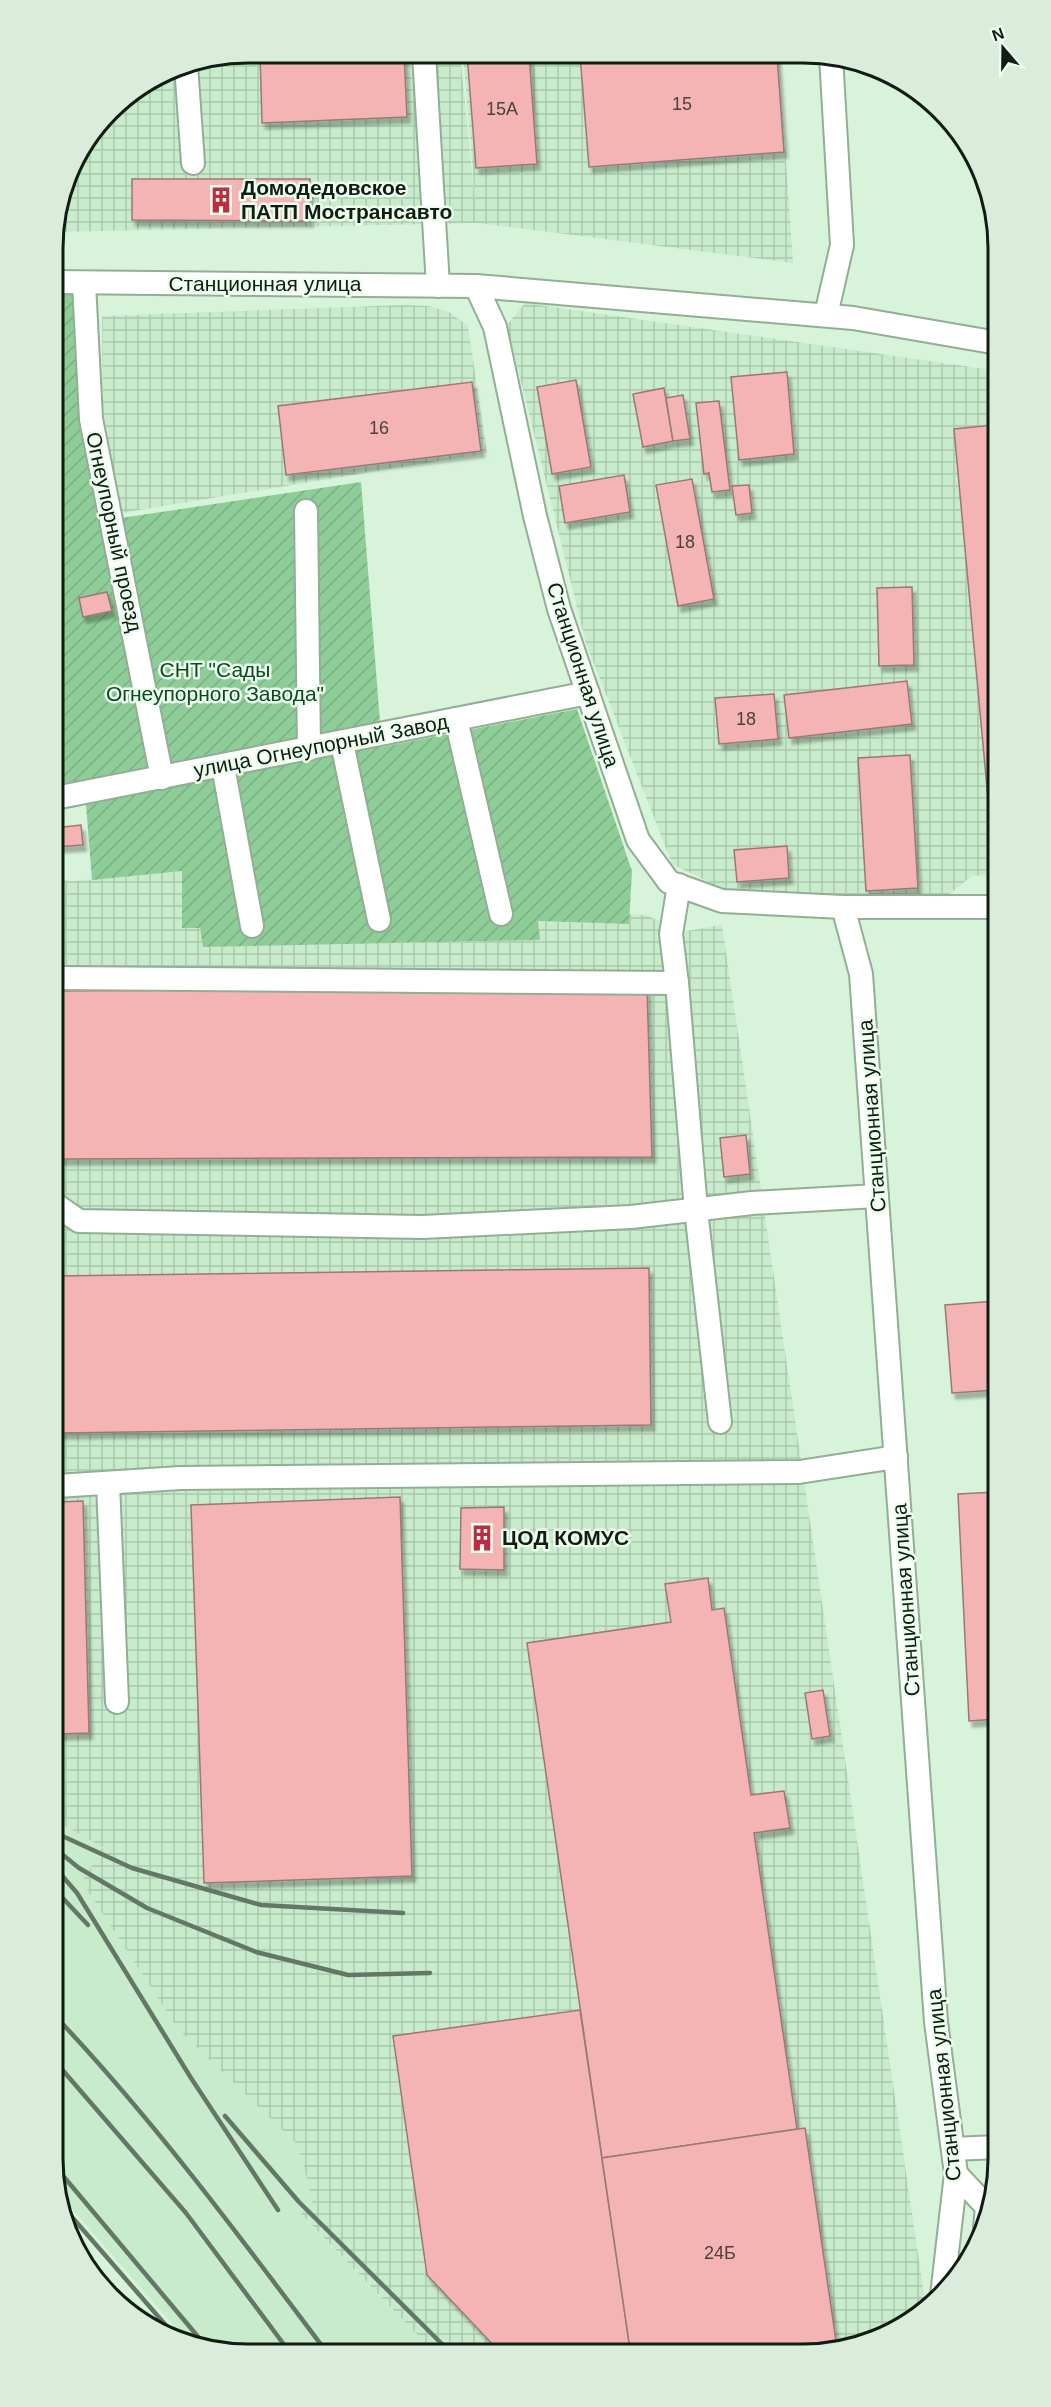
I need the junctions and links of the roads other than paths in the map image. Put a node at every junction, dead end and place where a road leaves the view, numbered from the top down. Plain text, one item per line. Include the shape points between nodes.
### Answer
1 (425, 63) edge
2 (832, 66) edge
3 (187, 74) edge
4 (193, 163) dead end
5 (63, 282) edge
6 (84, 282) junction
7 (438, 286) junction
8 (476, 286) junction
9 (826, 315) junction
10 (988, 341) edge
11 (306, 511) dead end
12 (588, 693) junction
13 (456, 719) junction
14 (342, 743) junction
15 (309, 749) junction
16 (224, 766) junction
17 (162, 778) junction
18 (63, 797) edge
19 (679, 885) junction
20 (843, 907) junction
21 (988, 907) edge
22 (501, 914) dead end
23 (379, 920) dead end
24 (252, 926) dead end
25 (63, 978) edge
26 (677, 983) junction
27 (877, 1196) junction
28 (63, 1210) edge
29 (696, 1210) junction
30 (720, 1422) dead end
31 (896, 1457) junction
32 (108, 1483) junction
33 (63, 1486) edge
34 (117, 1702) dead end
35 (988, 2147) edge
36 (953, 2149) junction
37 (956, 2174) junction
38 (983, 2202) edge
39 (944, 2279) edge

1 - 7 street
2 - 9 street via 842,245
3 - 4 street
5 - 6 street, Станционная улица
6 - 7 street, Станционная улица
6 - 17 street, Огнеупорный проезд via 91,419
7 - 8 street, Станционная улица
8 - 9 street, Станционная улица
8 - 12 street, Станционная улица via 495,327 535,516 559,609
9 - 10 street, Станционная улица
11 - 15 street
12 - 13 street, улица Огнеупорный Завод
12 - 19 street, Станционная улица via 638,840 669,882
13 - 14 street, улица Огнеупорный Завод
13 - 22 street
14 - 15 street, улица Огнеупорный Завод
14 - 23 street
15 - 16 street, улица Огнеупорный Завод
16 - 17 street, улица Огнеупорный Завод
16 - 24 street
17 - 18 street, улица Огнеупорный Завод
19 - 20 street, Станционная улица via 722,901
19 - 26 street via 671,933
20 - 21 street, Станционная улица
20 - 27 street, Станционная улица via 861,974
25 - 26 street
26 - 29 street
27 - 29 street
27 - 31 street, Станционная улица
28 - 29 street via 79,1221 422,1227
29 - 30 street
31 - 32 street via 799,1472 180,1478
31 - 36 street, Станционная улица via 936,2022
32 - 33 street
32 - 34 street
35 - 36 street
36 - 37 street, Станционная улица
37 - 38 street
37 - 39 street, Станционная улица

